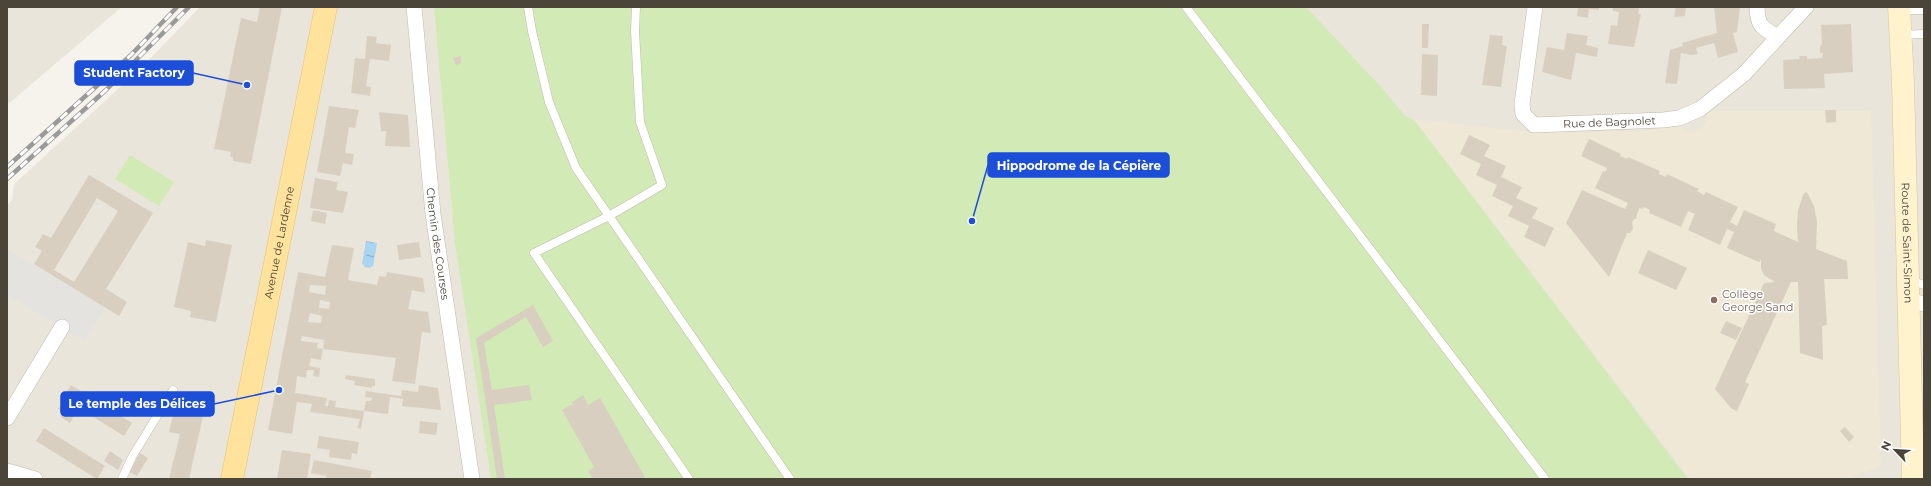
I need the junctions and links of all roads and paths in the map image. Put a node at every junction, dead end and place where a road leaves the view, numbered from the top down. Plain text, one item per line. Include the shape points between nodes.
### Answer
1 (314, 7) edge
2 (326, 7) edge
3 (414, 7) edge
4 (528, 7) edge
5 (636, 7) edge
6 (1186, 7) edge
7 (1535, 7) edge
8 (1757, 7) edge
9 (1806, 7) edge
10 (1899, 8) edge
11 (1924, 10) edge
12 (1924, 34) edge
13 (1900, 35) junction
14 (1778, 36) junction
15 (609, 216) junction
16 (1916, 292) edge
17 (62, 327) dead end
18 (173, 390) dead end
19 (7, 418) edge
20 (7, 471) edge
21 (35, 479) edge
22 (122, 479) edge
23 (221, 479) edge
24 (232, 479) edge
25 (472, 479) edge
26 (689, 479) edge
27 (790, 479) edge
28 (1545, 479) edge
29 (1913, 479) edge

1 - 23 main road, Avenue de Lardenne
2 - 24 main road, Avenue de Lardenne
3 - 25 street, Chemin des Courses via 433,214
4 - 15 lane via 550,102 576,168
5 - 15 lane via 640,122 662,185
6 - 28 lane
7 - 14 street, Rue de Bagnolet via 1522,104 1523,114 1534,125 1679,118 1700,109 1744,74
8 - 14 street via 1761,27
9 - 14 street, Rue de Bagnolet
10 - 11 lane
10 - 13 main road, Route de Saint-Simon
12 - 13 lane
13 - 16 main road, Route de Saint-Simon
15 - 26 lane via 534,253
15 - 27 lane
16 - 29 main road, Route de Saint-Simon
17 - 19 street
18 - 22 lane via 132,456
20 - 21 street

